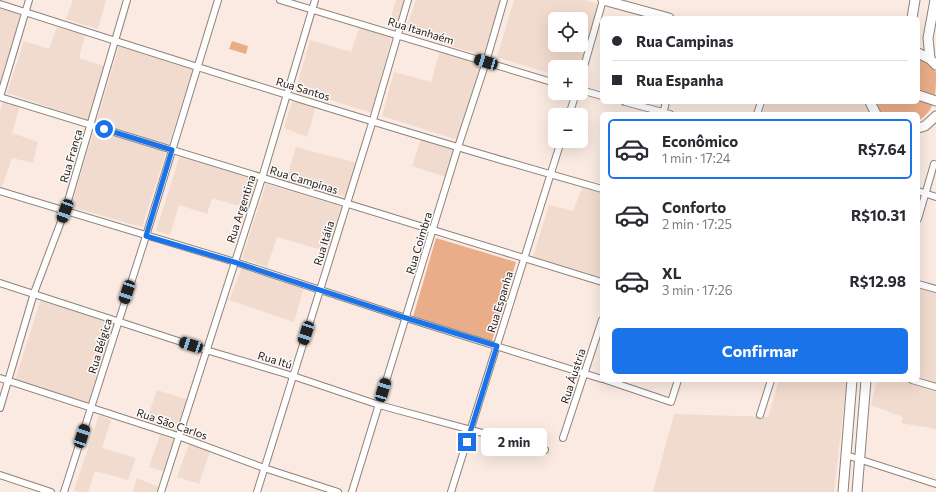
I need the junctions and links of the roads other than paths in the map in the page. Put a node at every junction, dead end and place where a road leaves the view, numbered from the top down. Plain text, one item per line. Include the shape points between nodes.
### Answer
1 (29, 0) edge
2 (127, 0) edge
3 (218, 0) edge
4 (280, 0) edge
5 (315, 0) edge
6 (408, 0) edge
7 (504, 0) edge
8 (603, 0) edge
9 (915, 0) edge
10 (935, 0) edge
11 (0, 4) edge
12 (312, 10) junction
13 (25, 12) junction
14 (662, 16) edge
15 (912, 16) edge
16 (397, 34) junction
17 (115, 41) junction
18 (920, 54) edge
19 (586, 60) edge
20 (486, 62) junction
21 (933, 62) edge
22 (198, 67) junction
23 (548, 81) edge
24 (920, 90) edge
25 (588, 92) edge
26 (287, 94) junction
27 (600, 95) edge
28 (936, 95) edge
29 (920, 96) edge
30 (0, 97) edge
31 (936, 101) edge
32 (632, 104) edge
33 (660, 112) edge
34 (936, 116) edge
35 (373, 120) junction
36 (90, 125) junction
37 (920, 127) edge
38 (458, 147) junction
39 (559, 148) edge
40 (172, 150) junction
41 (934, 164) dead end
42 (551, 174) junction
43 (262, 178) junction
44 (600, 188) edge
45 (0, 191) edge
46 (920, 192) edge
47 (925, 194) junction
48 (936, 197) edge
49 (347, 204) junction
50 (65, 211) junction
51 (920, 212) edge
52 (433, 230) junction
53 (146, 236) junction
54 (525, 258) junction
55 (234, 262) junction
56 (600, 281) edge
57 (0, 283) edge
58 (920, 285) edge
59 (936, 289) edge
60 (320, 291) junction
61 (34, 294) junction
62 (406, 318) junction
63 (118, 321) junction
64 (600, 326) edge
65 (497, 346) junction
66 (206, 350) junction
67 (585, 373) junction
68 (293, 376) junction
69 (0, 378) edge
70 (600, 378) edge
71 (8, 381) junction
72 (612, 382) edge
73 (677, 382) edge
74 (770, 382) edge
75 (852, 382) edge
76 (866, 382) edge
77 (919, 382) edge
78 (936, 387) edge
79 (379, 405) junction
80 (0, 408) edge
81 (91, 408) junction
82 (760, 415) dead end
83 (471, 429) junction
84 (178, 436) junction
85 (563, 438) dead end
86 (545, 450) dead end
87 (846, 455) junction
88 (860, 458) junction
89 (264, 468) junction
90 (0, 475) edge
91 (936, 484) edge
92 (52, 492) edge
93 (64, 492) edge
94 (161, 492) edge
95 (257, 492) edge
96 (338, 492) edge
97 (352, 492) edge
98 (451, 492) edge
99 (843, 492) edge
100 (857, 492) edge

1 - 13 street
2 - 17 street, Rua França
3 - 22 street, Rua Bélgica
4 - 12 street, Rua Itanhaém
5 - 12 street, Rua Argentina
6 - 16 street, Rua Itália
7 - 20 street, Rua Coimbra
8 - 14 main road
8 - 19 street
9 - 15 main road
10 - 21 main road via 928,38
11 - 13 street, Rua Santos
12 - 16 street, Rua Itanhaém
12 - 26 street, Rua Argentina
13 - 17 street, Rua Santos
13 - 30 street
16 - 20 street, Rua Itanhaém
16 - 35 street, Rua Itália
17 - 22 street, Rua Santos
17 - 36 street, Rua França
18 - 21 main road
20 - 23 street, Rua Itanhaém
20 - 38 street, Rua Coimbra
22 - 26 street, Rua Santos
22 - 40 street, Rua Bélgica
24 - 28 main road
25 - 27 street
26 - 35 street, Rua Santos
26 - 43 street, Rua Argentina
29 - 31 main road
30 - 36 street, Rua Campinas
32 - 33 street
34 - 37 main road
35 - 38 street, Rua Santos
35 - 49 street, Rua Itália
36 - 40 street, Rua Campinas
36 - 50 street, Rua França
38 - 42 street, Rua Santos
38 - 52 street, Rua Coimbra
39 - 42 street, Rua Espanha
40 - 43 street, Rua Campinas
40 - 53 street, Rua Bélgica
41 - 47 street
42 - 44 street, Rua Santos
42 - 54 street, Rua Espanha
43 - 49 street, Rua Campinas
43 - 55 street, Rua Argentina
45 - 50 street
46 - 47 street
47 - 48 street
47 - 51 street
49 - 52 street, Rua Campinas
49 - 60 street, Rua Itália
50 - 53 street
50 - 61 street, Rua França
52 - 54 street, Rua Campinas
52 - 62 street, Rua Coimbra
53 - 55 street
53 - 63 street, Rua Bélgica
54 - 56 street, Rua Campinas
54 - 65 street, Rua Espanha
55 - 60 street
55 - 66 street, Rua Argentina
57 - 61 street, Rua Itú
58 - 59 street
60 - 62 street
60 - 68 street, Rua Itália
61 - 63 street, Rua Itú
61 - 71 street, Rua França
62 - 65 street
62 - 79 street, Rua Coimbra
63 - 66 street, Rua Itú
63 - 81 street, Rua Bélgica
64 - 67 street, Rua Áustria
65 - 67 street
65 - 83 street, Rua Espanha
66 - 68 street, Rua Itú
66 - 84 street, Rua Argentina
67 - 70 street
67 - 85 street, Rua Áustria
68 - 79 street, Rua Itú
68 - 89 street, Rua Itália
69 - 71 street, Rua São Carlos
71 - 80 street, Rua França
71 - 81 street, Rua São Carlos
72 - 73 street via 671,402
74 - 82 street
75 - 87 main road
76 - 88 main road
77 - 78 street
79 - 83 street, Rua Itú
79 - 97 street, Rua Coimbra
81 - 84 street, Rua São Carlos
81 - 93 street, Rua Bélgica
83 - 86 street, Rua Itú
83 - 98 street, Rua Espanha
84 - 89 street, Rua São Carlos
84 - 94 street, Rua Argentina
87 - 88 street
87 - 99 main road
88 - 91 street
88 - 100 main road
89 - 95 street, Rua Itália
89 - 96 street, Rua São Carlos
90 - 92 street

